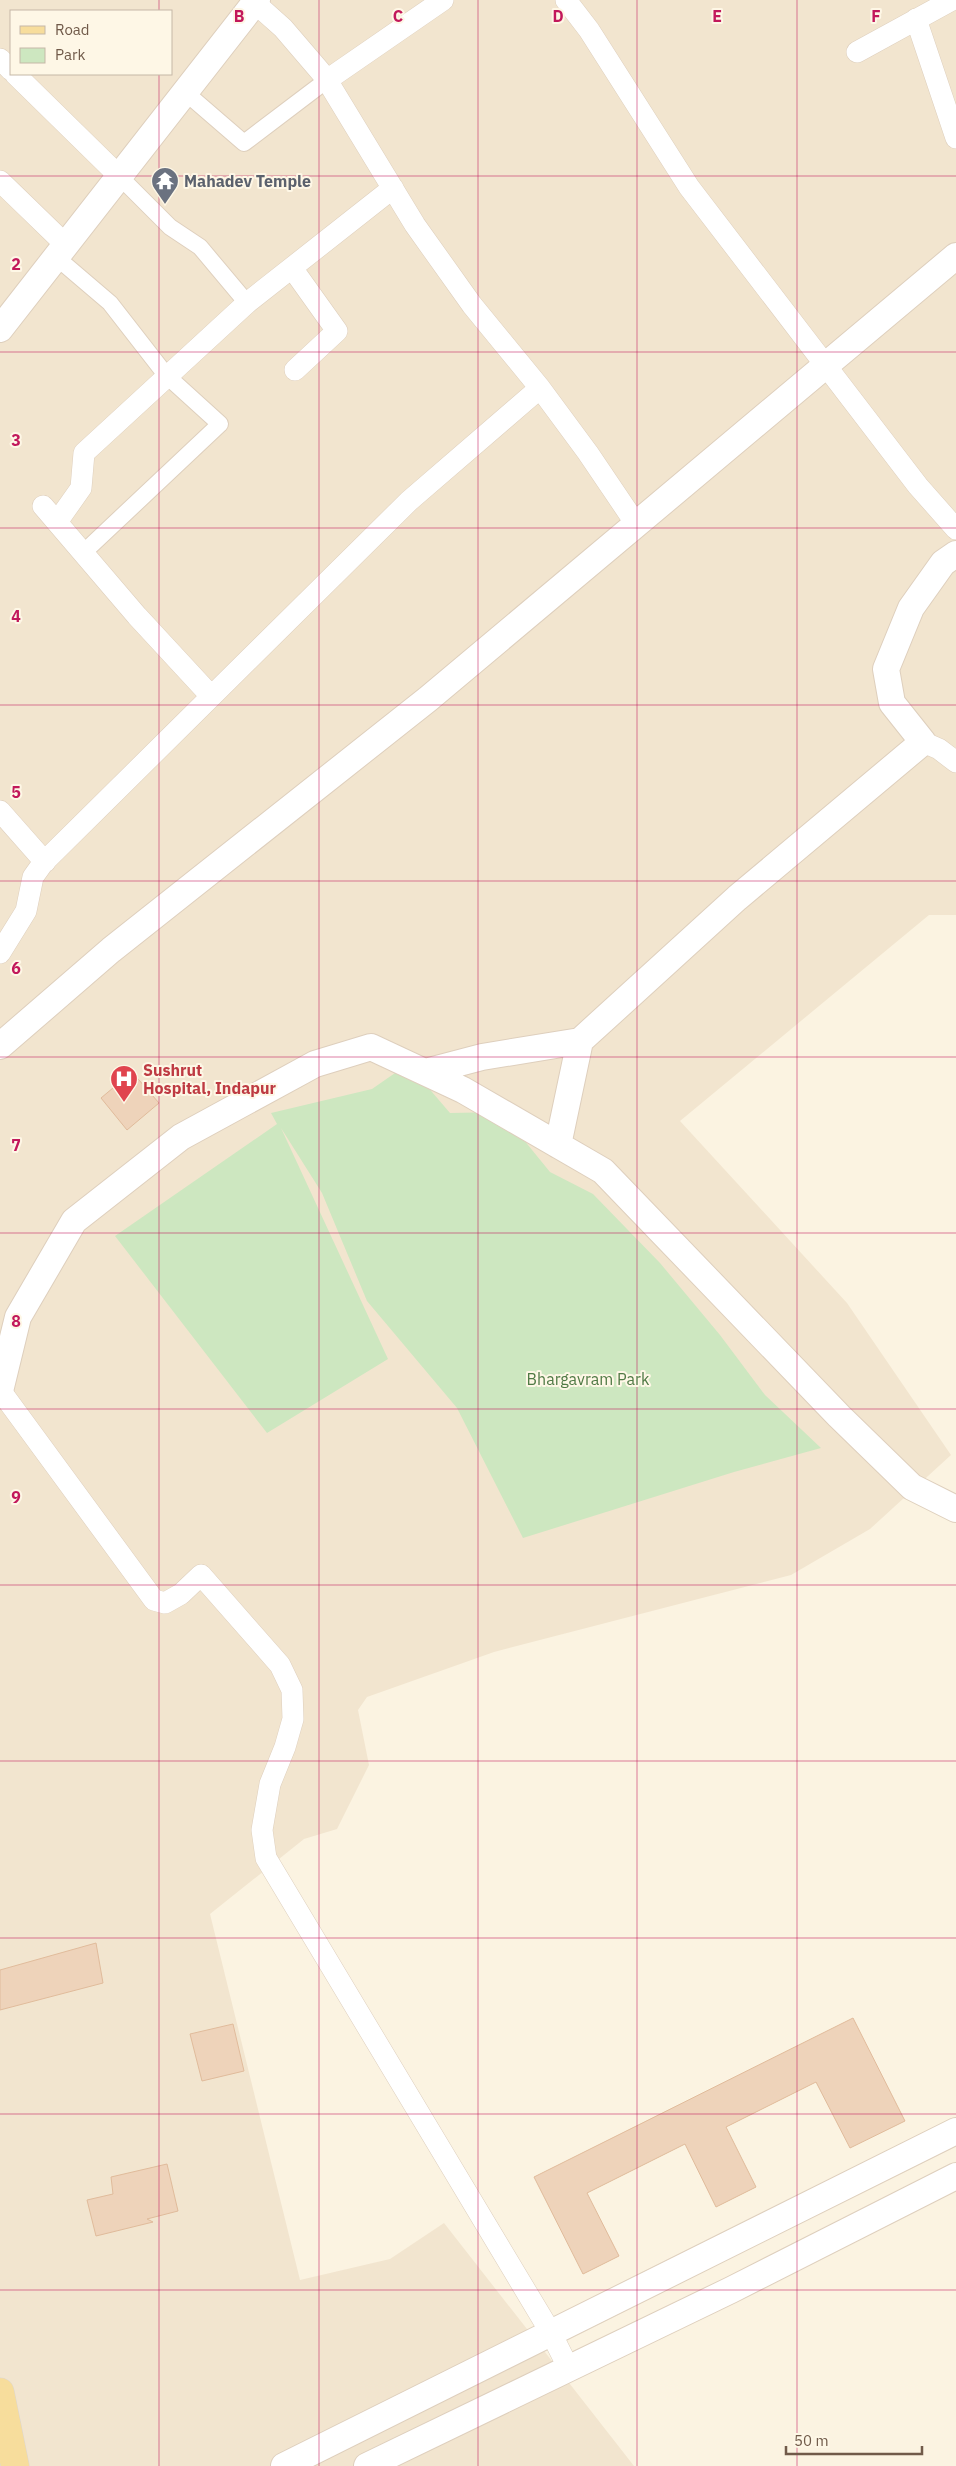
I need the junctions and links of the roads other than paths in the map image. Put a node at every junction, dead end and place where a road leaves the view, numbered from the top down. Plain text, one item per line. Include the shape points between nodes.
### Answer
1 (443, 0) edge
2 (566, 0) edge
3 (256, 1) edge
4 (932, 7) edge
5 (857, 52) dead end
6 (0, 59) edge
7 (10, 69) edge
8 (16, 75) edge
9 (327, 80) junction
10 (185, 92) junction
11 (956, 138) edge
12 (119, 176) junction
13 (0, 181) edge
14 (393, 188) junction
15 (61, 251) junction
16 (956, 256) edge
17 (292, 268) junction
18 (247, 303) junction
19 (3, 318) edge
20 (825, 366) junction
21 (295, 370) dead end
22 (166, 376) junction
23 (540, 388) junction
24 (43, 506) dead end
25 (57, 522) junction
26 (636, 524) junction
27 (956, 529) edge
28 (83, 553) junction
29 (956, 554) edge
30 (211, 696) junction
31 (923, 742) junction
32 (956, 762) edge
33 (0, 811) edge
34 (45, 862) junction
35 (0, 953) edge
36 (580, 1041) junction
37 (0, 1046) edge
38 (425, 1072) junction
39 (558, 1145) junction
40 (2, 1378) edge
41 (956, 1509) edge
42 (956, 2131) edge
43 (956, 2176) edge
44 (552, 2333) junction
45 (568, 2369) junction
46 (0, 2392) edge
47 (365, 2427) junction
48 (374, 2463) edge
49 (15, 2466) edge
50 (284, 2466) edge

1 - 9 street
2 - 20 street via 589,30 689,186
3 - 9 street
3 - 10 street
4 - 5 street
4 - 11 street
6 - 7 street
8 - 12 street
9 - 10 street via 244,143
9 - 14 street
10 - 12 street
12 - 15 street
12 - 18 street via 170,227 200,247
13 - 15 street
14 - 17 street
14 - 23 street via 472,305
15 - 19 street
15 - 22 street via 110,303
16 - 20 street
17 - 18 street
17 - 21 street via 337,331
18 - 22 street
20 - 26 street
20 - 27 street via 918,486
22 - 25 street via 84,453 81,488
22 - 28 street via 220,424
23 - 26 street
23 - 30 street via 409,500
24 - 25 street
25 - 28 street
26 - 37 street via 420,705 111,950
28 - 30 street
29 - 31 street via 943,563 911,608 886,668 892,703
30 - 34 street
31 - 32 street
31 - 36 street via 737,898
33 - 34 street
34 - 35 street via 32,877 26,911
36 - 38 street via 482,1057
36 - 39 street
38 - 39 street via 463,1090
38 - 40 street via 370,1047 315,1064 181,1137 74,1221 18,1317
39 - 41 street via 603,1171 839,1416 912,1487
40 - 44 street via 154,1600 165,1603 181,1594 201,1575 280,1665 292,1690 293,1718 270,1784 262,1830 266,1858
42 - 44 street
43 - 45 street
44 - 45 street
44 - 47 street
45 - 48 street
46 - 49 main road
47 - 48 street
47 - 50 street

